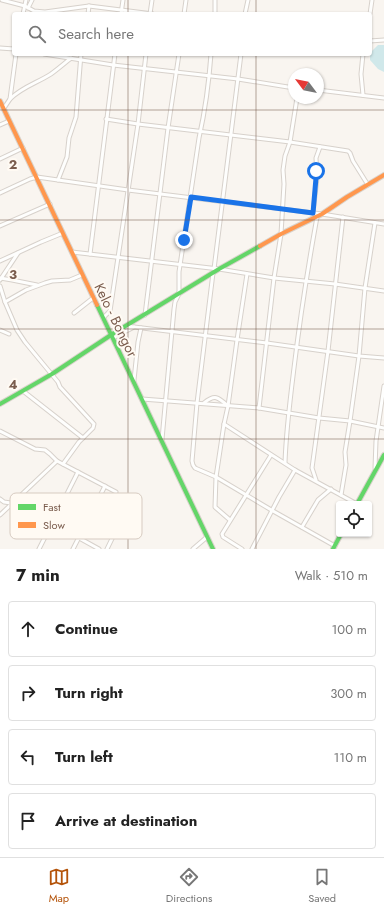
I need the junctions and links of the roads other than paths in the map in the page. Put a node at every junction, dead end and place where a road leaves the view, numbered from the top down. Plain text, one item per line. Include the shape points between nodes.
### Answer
1 (2, 0) edge
2 (26, 0) edge
3 (32, 0) edge
4 (123, 0) edge
5 (152, 0) edge
6 (186, 0) edge
7 (215, 0) edge
8 (248, 0) edge
9 (372, 0) edge
10 (89, 6) junction
11 (27, 7) junction
12 (121, 10) junction
13 (25, 12) edge
14 (88, 12) edge
15 (136, 12) edge
16 (151, 12) edge
17 (184, 12) edge
18 (215, 12) edge
19 (245, 12) edge
20 (370, 12) edge
21 (384, 40) edge
22 (372, 41) edge
23 (0, 48) edge
24 (12, 49) edge
25 (16, 56) edge
26 (58, 56) edge
27 (81, 56) edge
28 (115, 56) edge
29 (146, 56) edge
30 (179, 56) edge
31 (211, 56) edge
32 (241, 56) edge
33 (363, 56) edge
34 (72, 58) junction
35 (80, 60) junction
36 (113, 65) junction
37 (145, 68) junction
38 (176, 72) junction
39 (209, 76) junction
40 (238, 79) junction
41 (288, 87) edge
42 (324, 91) edge
43 (363, 95) junction
44 (384, 98) edge
45 (10, 99) junction
46 (0, 101) edge
47 (296, 104) edge
48 (4, 108) junction
49 (106, 119) junction
50 (9, 121) junction
51 (138, 124) junction
52 (0, 125) edge
53 (168, 128) junction
54 (200, 131) junction
55 (231, 135) junction
56 (290, 142) junction
57 (320, 147) junction
58 (23, 148) junction
59 (0, 160) edge
60 (384, 176) edge
61 (37, 177) junction
62 (58, 180) junction
63 (98, 185) junction
64 (368, 185) junction
65 (128, 190) junction
66 (0, 193) edge
67 (160, 194) junction
68 (191, 197) junction
69 (222, 201) junction
70 (50, 204) junction
71 (283, 209) junction
72 (313, 213) junction
73 (322, 214) junction
74 (317, 217) junction
75 (343, 217) junction
76 (374, 223) junction
77 (384, 224) edge
78 (0, 226) edge
79 (63, 233) junction
80 (281, 234) junction
81 (71, 252) junction
82 (18, 253) junction
83 (90, 254) junction
84 (119, 257) junction
85 (1, 259) edge
86 (152, 261) junction
87 (181, 265) junction
88 (215, 270) junction
89 (247, 274) junction
90 (82, 275) junction
91 (274, 278) junction
92 (0, 279) edge
93 (305, 281) junction
94 (335, 284) junction
95 (39, 285) junction
96 (0, 286) edge
97 (365, 288) junction
98 (384, 290) edge
99 (179, 294) junction
100 (93, 298) junction
101 (5, 302) junction
102 (74, 313) dead end
103 (145, 315) junction
104 (103, 318) junction
105 (126, 326) junction
106 (134, 327) junction
107 (141, 328) junction
108 (0, 330) edge
109 (172, 332) junction
110 (9, 334) dead end
111 (112, 336) junction
112 (206, 336) junction
113 (237, 340) junction
114 (267, 343) junction
115 (296, 347) junction
116 (328, 351) junction
117 (358, 356) junction
118 (384, 358) edge
119 (52, 374) junction
120 (134, 382) junction
121 (384, 386) edge
122 (23, 391) junction
123 (142, 398) junction
124 (166, 400) junction
125 (197, 403) junction
126 (0, 404) edge
127 (204, 404) junction
128 (228, 406) junction
129 (259, 408) junction
130 (288, 414) junction
131 (319, 418) junction
132 (350, 421) junction
133 (224, 424) junction
134 (378, 427) junction
135 (384, 428) edge
136 (0, 431) edge
137 (83, 438) junction
138 (162, 443) junction
139 (271, 455) junction
140 (384, 455) edge
141 (57, 461) junction
142 (285, 463) junction
143 (63, 464) junction
144 (295, 470) junction
145 (375, 470) junction
146 (78, 472) junction
147 (216, 477) junction
148 (316, 480) junction
149 (105, 486) junction
150 (331, 489) junction
151 (116, 492) dead end
152 (23, 493) edge
153 (67, 493) edge
154 (101, 493) edge
155 (341, 494) junction
156 (246, 496) junction
157 (0, 499) edge
158 (352, 501) edge
159 (359, 501) edge
160 (10, 504) edge
161 (10, 505) edge
162 (273, 511) junction
163 (0, 515) edge
164 (230, 520) junction
165 (302, 527) junction
166 (207, 537) junction
167 (339, 537) edge
168 (44, 539) edge
169 (78, 539) edge
170 (80, 539) edge
171 (112, 539) edge
172 (334, 547) edge
173 (39, 549) edge
174 (73, 549) edge
175 (99, 549) edge
176 (107, 549) edge
177 (193, 549) edge
178 (213, 549) edge
179 (242, 549) edge
180 (252, 549) edge

1 - 11 street
2 - 11 street
3 - 11 street
4 - 12 street
5 - 16 street
6 - 17 street
7 - 18 street
8 - 19 street
9 - 20 street
10 - 11 street via 45,12
10 - 12 street
10 - 14 street
11 - 13 street
12 - 15 street
21 - 22 street
23 - 24 street
25 - 45 street
26 - 34 street
27 - 35 street
28 - 36 street
29 - 37 street
30 - 38 street
31 - 39 street
32 - 40 street
33 - 43 street
34 - 35 street
34 - 45 street
35 - 36 street
35 - 62 street via 76,117 69,138 67,157
36 - 37 street
36 - 49 street
37 - 38 street
37 - 51 street
38 - 39 street
38 - 53 street
39 - 40 street
39 - 54 street
40 - 41 street
40 - 55 street
42 - 43 street
43 - 44 street
45 - 48 street
46 - 48 main road, Kelo - Bongor
47 - 56 street
48 - 50 main road, Kelo - Bongor
49 - 51 street
49 - 63 street
50 - 52 street
50 - 58 main road, Kelo - Bongor
51 - 53 street
51 - 65 street
53 - 54 street
53 - 67 street
54 - 55 street
54 - 68 street
55 - 56 street
55 - 69 street
56 - 57 street
56 - 71 street via 283,170
57 - 64 street via 350,153
57 - 72 street via 316,158
58 - 59 street
58 - 61 main road, Kelo - Bongor
60 - 64 main road
61 - 62 street
61 - 66 street
61 - 70 main road, Kelo - Bongor
62 - 63 street
63 - 65 street
63 - 83 street
64 - 73 main road
65 - 67 street
65 - 84 street
67 - 68 street
67 - 86 street
68 - 69 street
68 - 87 street
69 - 71 street
69 - 88 street
70 - 78 street
70 - 79 main road, Kelo - Bongor
71 - 72 street
71 - 80 street
72 - 73 street
73 - 74 main road
73 - 75 street
74 - 80 main road
74 - 93 street
75 - 76 street
75 - 94 street
76 - 77 street
76 - 97 street
79 - 81 main road, Kelo - Bongor
79 - 82 street
80 - 88 main road
80 - 91 street
81 - 83 street
81 - 90 main road, Kelo - Bongor
82 - 85 street
82 - 92 street
83 - 84 street
84 - 86 street
84 - 104 street via 110,311
86 - 87 street
86 - 103 street
87 - 88 street
87 - 99 street via 178,279
88 - 89 street
88 - 99 main road
88 - 112 street
89 - 91 street
89 - 113 street
90 - 95 street via 70,280
90 - 100 main road, Kelo - Bongor
91 - 93 street
91 - 114 street
92 - 95 street
93 - 94 street
93 - 115 street
94 - 97 street
94 - 116 street
95 - 101 street
96 - 101 street
97 - 98 street
97 - 117 street
99 - 103 main road
99 - 109 street via 175,302
100 - 102 street
100 - 104 main road, Kelo - Bongor
101 - 119 street via 17,330
103 - 105 main road
104 - 111 main road, Kelo - Bongor
105 - 106 street
105 - 111 main road
106 - 107 street
106 - 111 street
107 - 109 street
107 - 120 street
108 - 110 street
109 - 112 street
109 - 124 street
111 - 119 main road
111 - 120 main road, Kelo - Bongor
112 - 113 street
112 - 125 street
113 - 114 street
113 - 128 street
114 - 115 street
114 - 129 street
115 - 116 street
115 - 130 street
116 - 117 street
116 - 131 street
117 - 118 street
117 - 132 street
119 - 122 main road
119 - 137 street via 60,387 94,424
120 - 123 main road, Kelo - Bongor
121 - 134 street
122 - 126 main road
122 - 137 street
123 - 124 street
123 - 138 main road, Kelo - Bongor
124 - 125 street
124 - 138 street
125 - 127 street
125 - 147 street via 193,465
127 - 128 street
127 - 128 street via 215,397
128 - 129 street
128 - 133 street
129 - 130 street
130 - 131 street
130 - 142 street
131 - 132 street
131 - 148 street via 312,468
132 - 134 street
132 - 155 street
133 - 139 street
133 - 147 street
134 - 135 street
134 - 145 street
136 - 141 street via 35,449 45,450
137 - 143 street
138 - 166 main road, Kelo - Bongor
139 - 142 street
139 - 156 street
140 - 145 main road
141 - 143 street
141 - 152 street
142 - 144 street
143 - 146 street
144 - 148 street
144 - 162 street
145 - 159 main road
146 - 149 street
146 - 153 street
147 - 156 street
147 - 164 street via 215,507
148 - 150 street
149 - 151 street
149 - 154 street
150 - 155 street
150 - 165 street via 318,500
155 - 158 street
156 - 162 street
156 - 164 street
157 - 160 street
161 - 163 street
162 - 165 street
162 - 180 street
164 - 179 street via 222,536
165 - 172 street
166 - 177 street
166 - 178 main road, Kelo - Bongor
167 - 172 main road
168 - 173 street
169 - 174 street
170 - 175 street
171 - 176 street

